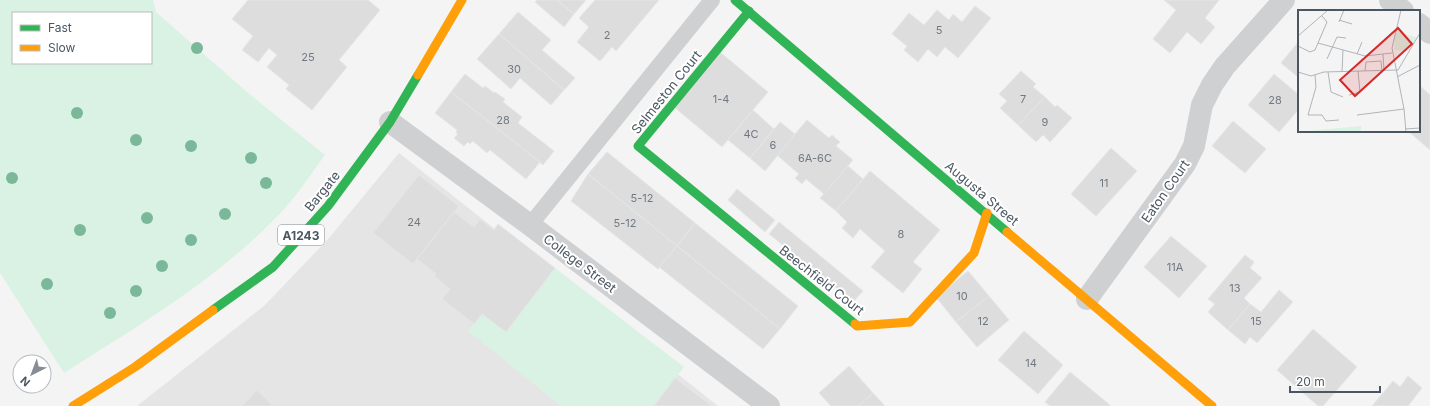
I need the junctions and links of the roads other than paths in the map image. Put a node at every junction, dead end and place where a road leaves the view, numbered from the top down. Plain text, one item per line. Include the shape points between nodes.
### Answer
1 (462, 0) edge
2 (712, 0) edge
3 (735, 0) edge
4 (1284, 0) edge
5 (1390, 0) edge
6 (1402, 10) edge
7 (749, 12) junction
8 (1420, 25) edge
9 (1430, 33) edge
10 (390, 122) junction
11 (717, 212) joint
12 (987, 213) junction
13 (530, 225) junction
14 (1087, 299) junction
15 (73, 406) edge
16 (769, 406) edge
17 (1212, 406) edge

1 - 10 street, Bargate / A1243
2 - 13 lane
3 - 7 street, Augusta Street
4 - 14 street, Eaton Court via 1224,66 1202,105 1194,146 1185,164
5 - 6 street
7 - 11 street, Selmeston Court via 638,146
7 - 12 street, Augusta Street
8 - 9 street
10 - 13 street, College Street
10 - 15 street, Bargate / A1243 via 328,206 273,266 135,367
11 - 12 street, Beechfield Court via 857,326 910,322 974,252
12 - 14 street, Augusta Street
13 - 16 street, College Street
14 - 17 street, Augusta Street

